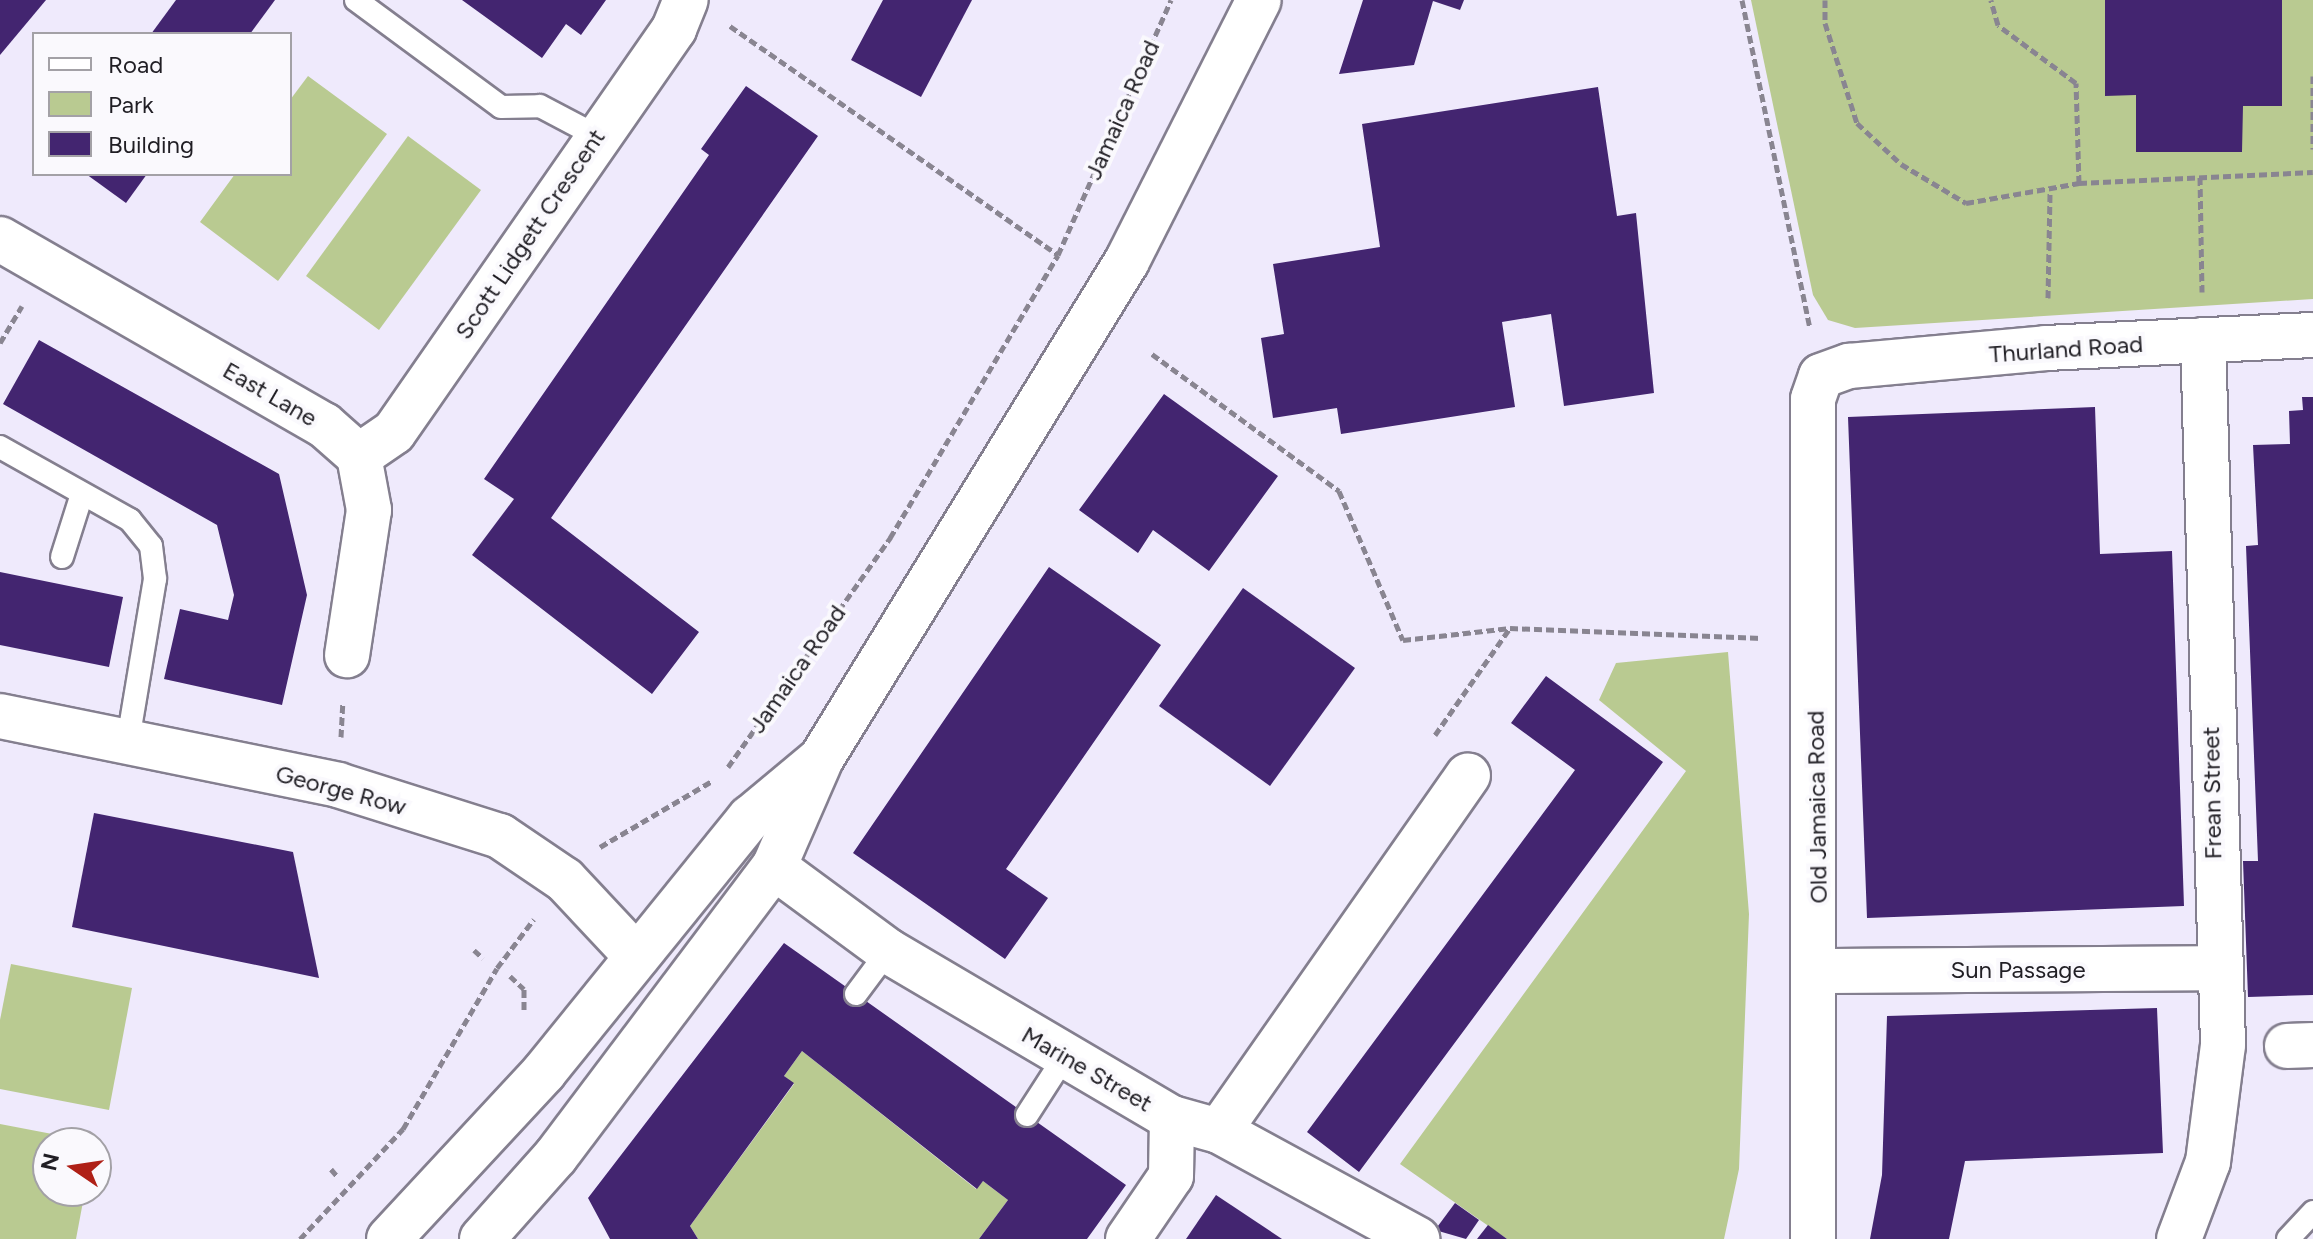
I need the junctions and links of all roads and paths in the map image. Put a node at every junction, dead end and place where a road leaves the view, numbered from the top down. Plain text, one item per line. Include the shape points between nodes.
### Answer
1 (356, 0) edge
2 (1171, 0) edge
3 (1259, 0) edge
4 (1742, 0) edge
5 (1825, 0) edge
6 (1991, 0) edge
7 (701, 8) edge
8 (2313, 76) edge
9 (597, 136) junction
10 (2313, 149) edge
11 (2313, 172) edge
12 (2200, 177) junction
13 (2079, 183) junction
14 (2050, 191) junction
15 (0, 239) edge
16 (1058, 255) junction
17 (2313, 335) edge
18 (2203, 340) junction
19 (2046, 348) junction
20 (1152, 354) dead end
21 (1821, 376) junction
22 (0, 447) edge
23 (359, 456) junction
24 (82, 494) junction
25 (62, 557) dead end
26 (1510, 628) dead end
27 (347, 655) joint
28 (0, 716) edge
29 (128, 741) junction
30 (821, 759) junction
31 (1468, 775) dead end
32 (338, 785) junction
33 (774, 867) junction
34 (565, 880) junction
35 (474, 950) dead end
36 (888, 951) junction
37 (637, 957) junction
38 (483, 958) dead end
39 (2217, 968) junction
40 (1819, 971) junction
41 (510, 976) dead end
42 (856, 994) dead end
43 (524, 1011) dead end
44 (2270, 1046) edge
45 (1065, 1056) junction
46 (1027, 1115) dead end
47 (1172, 1118) junction
48 (1219, 1131) junction
49 (331, 1169) dead end
50 (337, 1176) dead end
51 (2313, 1212) edge
52 (300, 1239) edge
53 (389, 1239) edge
54 (482, 1239) edge
55 (1128, 1239) edge
56 (1417, 1239) edge
57 (1813, 1239) edge
58 (2179, 1239) edge
59 (2288, 1239) edge

1 - 9 lane via 501,107 540,106
2 - 16 path, Jamaica Road
3 - 30 street via 1183,160 1071,361
4 - 21 path
5 - 14 path via 1857,123 1901,164 1966,203
6 - 13 path via 1998,25 2076,83
7 - 9 street, Scott Lidgett Crescent via 674,29
7 - 16 path
8 - 10 path
9 - 23 street, Scott Lidgett Crescent via 394,432
11 - 12 path
12 - 13 path
12 - 18 path
13 - 14 path
14 - 19 path
15 - 23 street, East Lane via 324,425
16 - 34 path, Jamaica Road via 890,538 724,773 605,843
17 - 18 street, Thurland Road
18 - 19 street, Thurland Road
18 - 39 street, Frean Street
19 - 21 street, Thurland Road via 1849,366
20 - 26 path via 1339,491 1403,640
21 - 40 street, Old Jamaica Road via 1813,399
22 - 24 lane
23 - 27 street via 369,510
24 - 25 lane
24 - 29 lane via 130,520 151,546 155,579
27 - 32 path
28 - 29 street, George Row
29 - 32 street, George Row
30 - 33 street
30 - 37 street via 750,818
31 - 48 street
32 - 34 street, George Row via 500,836
33 - 36 street, Marine Street
33 - 54 street via 556,1156
34 - 37 street, George Row
34 - 52 path, Jamaica Road via 497,968 403,1129
35 - 38 path
36 - 42 lane
36 - 45 street, Marine Street
37 - 53 street via 544,1072
39 - 40 street, Sun Passage
39 - 44 street, Frean Street
40 - 57 street, Old Jamaica Road
41 - 43 path via 524,989
44 - 58 street, Frean Street via 2208,1162
45 - 46 lane
45 - 47 street, Marine Street
47 - 48 street, Marine Street
47 - 55 street via 1171,1176
48 - 56 street, Marine Street
49 - 50 path
51 - 59 lane

